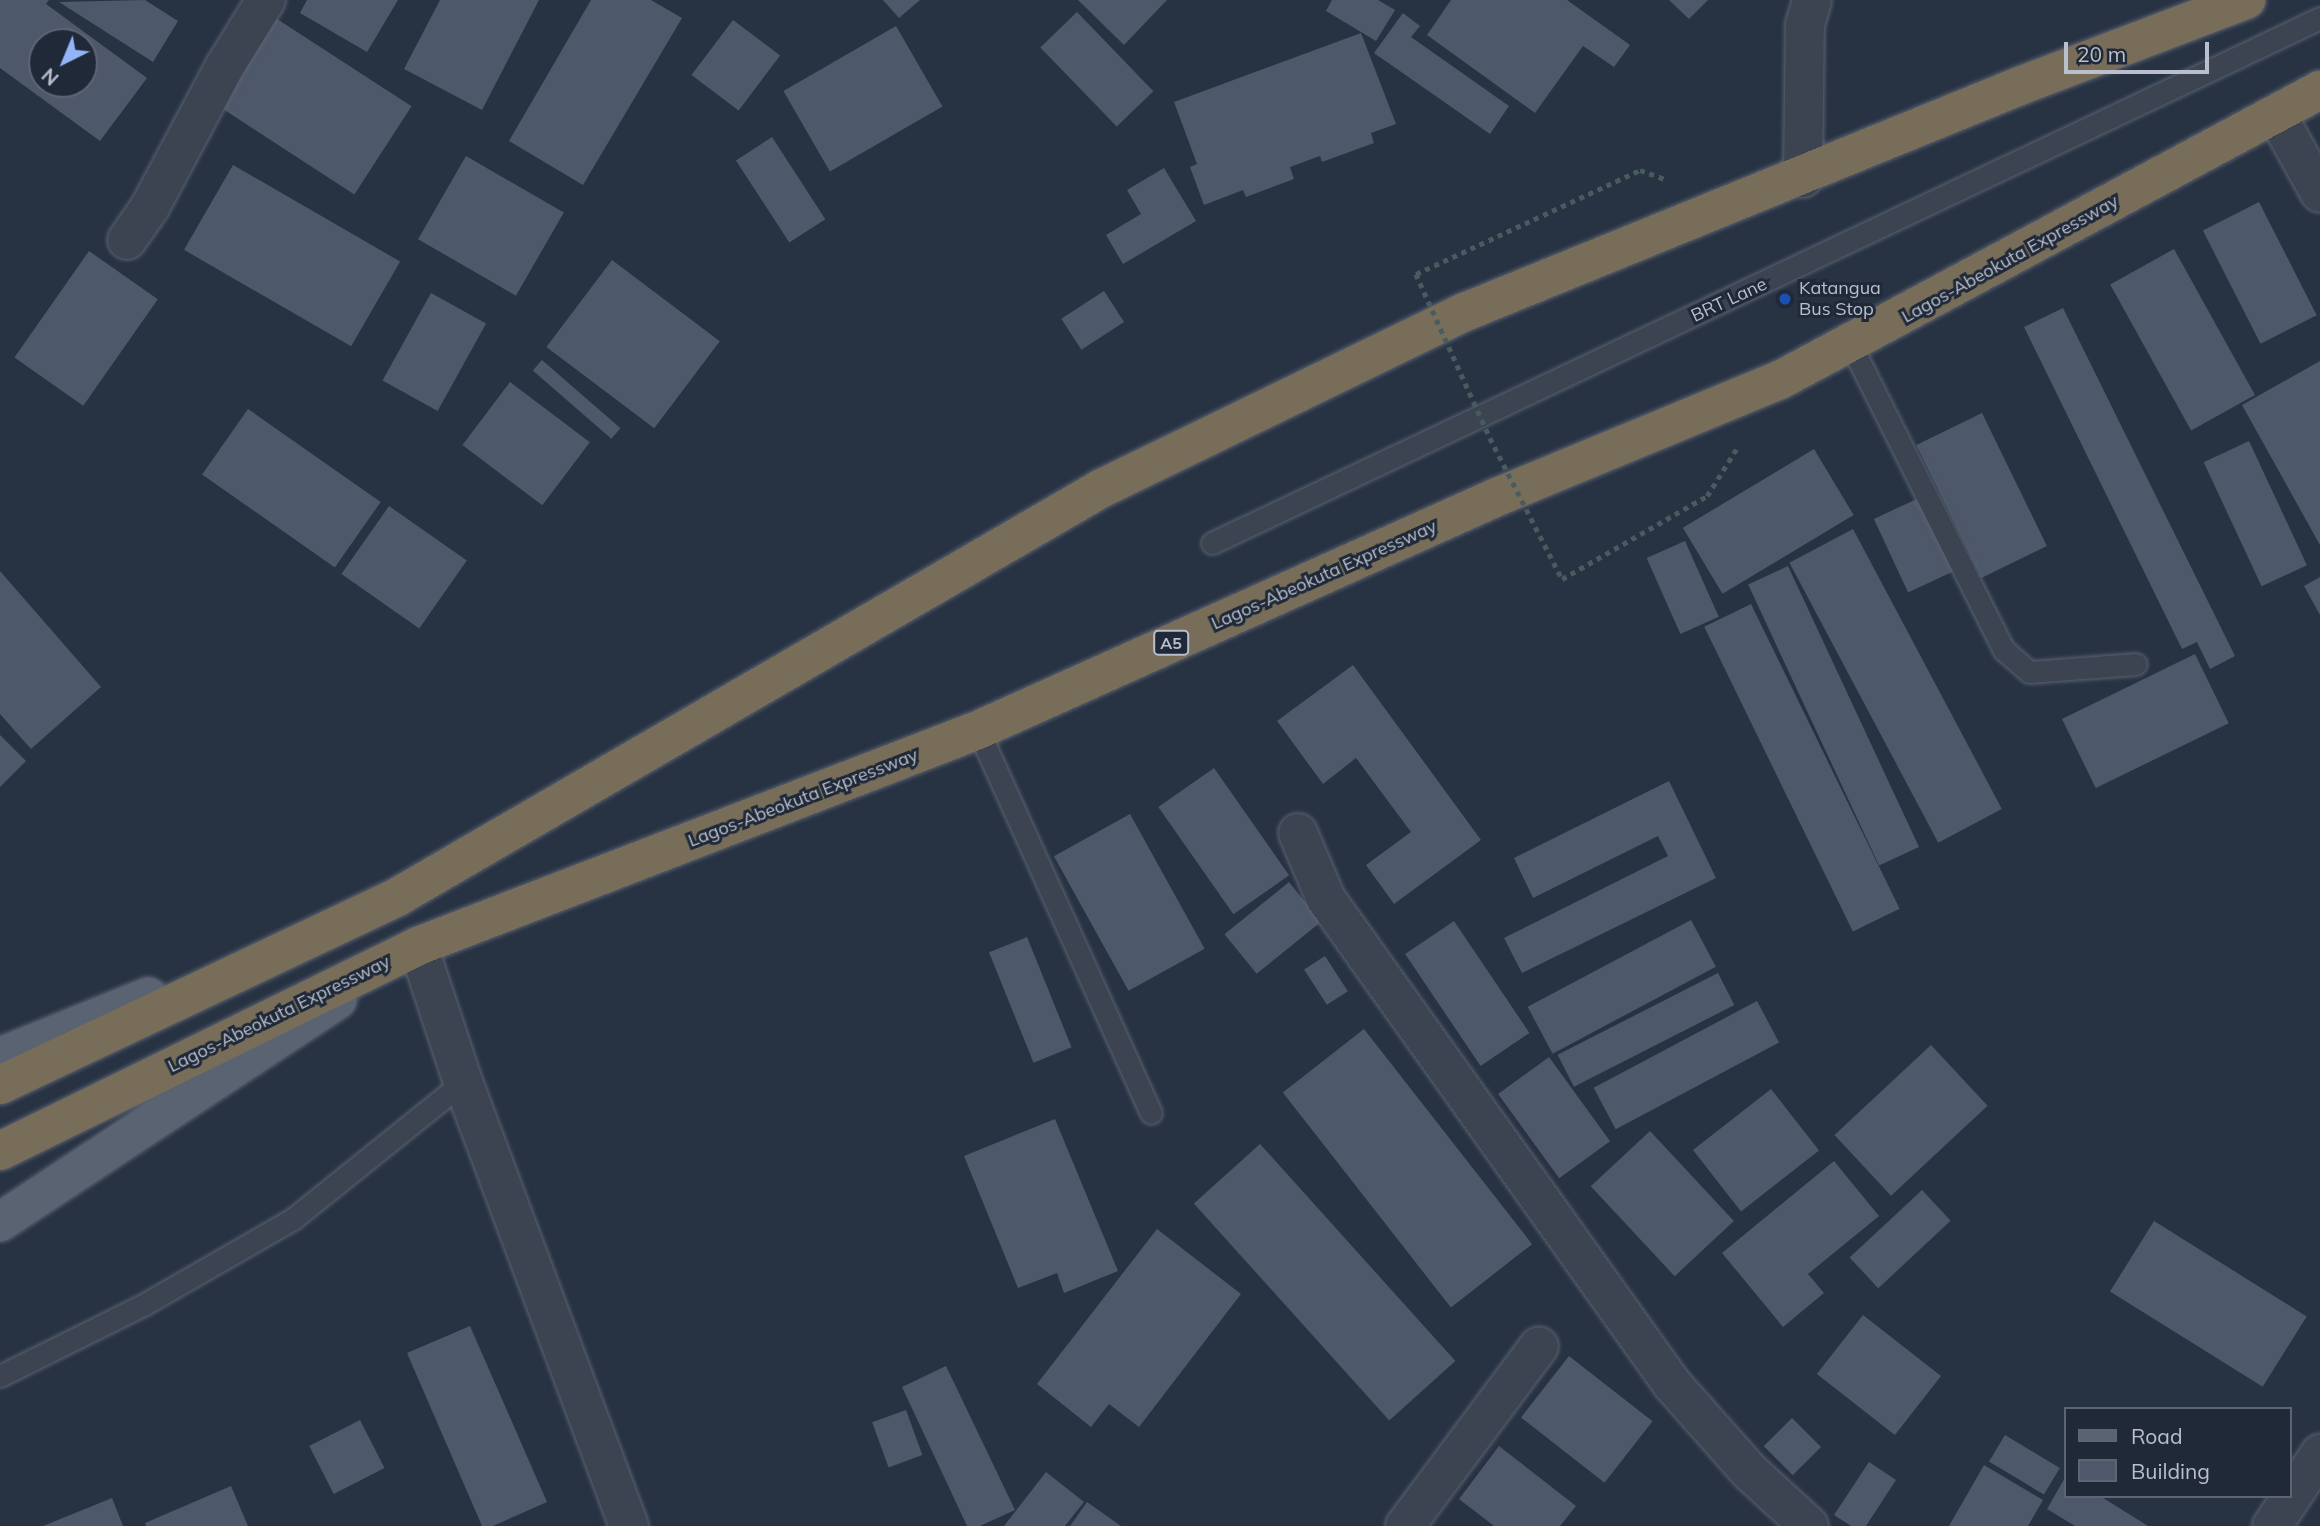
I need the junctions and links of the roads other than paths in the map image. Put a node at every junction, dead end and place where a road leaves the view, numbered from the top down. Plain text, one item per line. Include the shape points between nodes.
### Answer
1 (266, 0) edge
2 (1812, 0) edge
3 (2246, 0) edge
4 (2320, 18) edge
5 (2320, 90) edge
6 (2276, 114) junction
7 (1803, 178) junction
8 (2320, 192) edge
9 (127, 240) dead end
10 (1852, 345) junction
11 (1212, 543) dead end
12 (2136, 664) dead end
13 (978, 730) junction
14 (1297, 833) dead end
15 (400, 896) junction
16 (418, 946) junction
17 (0, 1057) edge
18 (463, 1082) junction
19 (0, 1085) edge
20 (1152, 1113) dead end
21 (0, 1151) edge
22 (0, 1222) edge
23 (1539, 1346) dead end
24 (0, 1376) edge
25 (2320, 1454) edge
26 (2292, 1496) edge
27 (2291, 1498) edge
28 (629, 1526) edge
29 (1405, 1526) edge
30 (1809, 1526) edge
31 (2272, 1526) edge

1 - 9 street
2 - 7 street via 1804,25
3 - 7 highway via 2022,85
4 - 11 lane, BRT Lane
5 - 6 highway, Lagos-Abeokuta Expressway / A5
6 - 8 street
6 - 10 highway, Lagos-Abeokuta Expressway / A5
7 - 15 highway via 1465,312 1102,488
10 - 12 lane via 2004,650 2029,671
10 - 13 highway, Lagos-Abeokuta Expressway / A5 via 1780,380 1497,497
13 - 16 highway, Lagos-Abeokuta Expressway / A5
13 - 20 lane
14 - 30 street via 1326,899 1664,1373 1749,1471
15 - 17 main road
15 - 19 highway
16 - 18 street
16 - 21 highway, Lagos-Abeokuta Expressway / A5
16 - 22 main road
18 - 24 lane via 294,1219 143,1305
18 - 28 street
23 - 29 street
25 - 26 street
27 - 31 street

